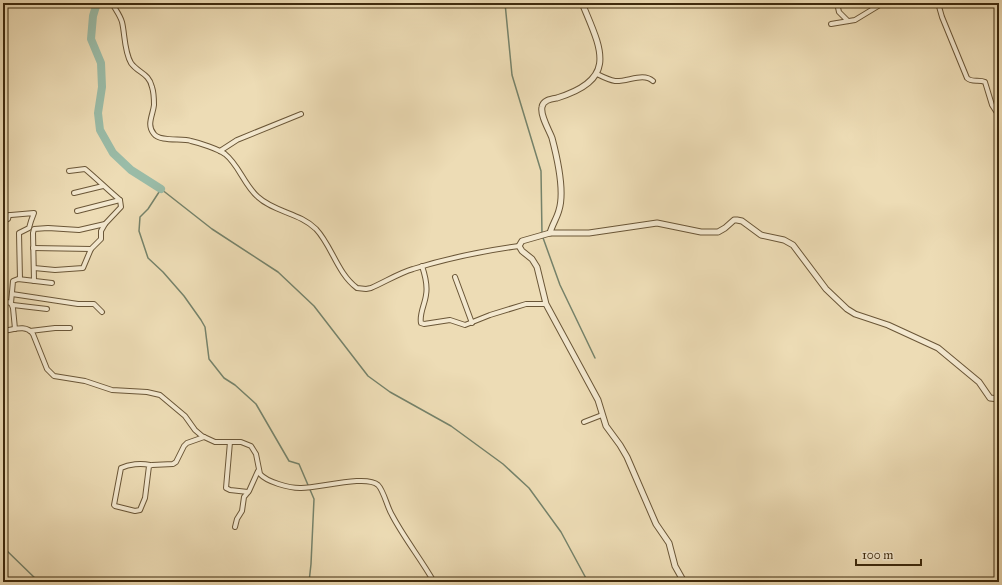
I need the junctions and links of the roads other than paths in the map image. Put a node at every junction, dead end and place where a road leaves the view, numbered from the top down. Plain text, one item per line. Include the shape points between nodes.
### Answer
1 (112, 3) edge
2 (582, 3) edge
3 (837, 3) edge
4 (883, 3) edge
5 (938, 3) edge
6 (848, 21) junction
7 (831, 24) dead end
8 (597, 74) junction
9 (653, 81) dead end
10 (301, 114) dead end
11 (999, 116) edge
12 (220, 151) junction
13 (69, 171) dead end
14 (103, 186) junction
15 (74, 193) dead end
16 (120, 200) junction
17 (77, 211) dead end
18 (3, 221) edge
19 (105, 224) junction
20 (547, 234) junction
21 (519, 246) junction
22 (33, 248) junction
23 (91, 249) junction
24 (422, 266) junction
25 (34, 268) junction
26 (454, 277) dead end
27 (20, 279) junction
28 (34, 281) junction
29 (52, 283) dead end
30 (12, 294) junction
31 (3, 301) edge
32 (12, 304) junction
33 (546, 304) junction
34 (47, 309) dead end
35 (102, 312) dead end
36 (472, 323) junction
37 (70, 328) dead end
38 (15, 329) junction
39 (3, 331) edge
40 (30, 331) junction
41 (999, 399) edge
42 (602, 415) junction
43 (584, 422) dead end
44 (204, 437) junction
45 (230, 442) junction
46 (150, 465) junction
47 (258, 471) junction
48 (248, 492) junction
49 (234, 528) dead end
50 (3, 578) edge
51 (7, 582) edge
52 (434, 582) edge
53 (684, 582) edge

1 - 12 street via 121,20 131,62 151,81 154,100 150,123 153,134 162,139 190,140
2 - 8 street via 600,47
3 - 6 street via 839,12
4 - 6 street via 857,19
5 - 11 street via 967,78 985,82 992,105
6 - 7 street
8 - 9 street via 616,81 645,78
8 - 20 street via 577,90 542,105 552,139 560,188 559,210
10 - 12 street via 237,140
12 - 24 street via 234,163 252,192 266,204 304,220 315,228 342,271 357,288 371,288
13 - 14 street via 85,169
14 - 15 street
14 - 16 street
16 - 17 street
16 - 19 street via 120,207
18 - 27 street via 8,220 11,214 34,213 30,228 19,233
19 - 22 street via 79,230 34,229
19 - 23 street via 101,231 101,239
20 - 21 street via 522,241
20 - 41 street via 589,233 657,224 713,232 722,231 734,220 742,221 761,235 784,240 793,246 826,289 847,310 938,348 979,382 990,398
21 - 24 street
21 - 33 street via 537,267
22 - 23 street
22 - 25 street
23 - 25 street via 83,268
24 - 36 street via 427,289 420,318 422,324 446,320 465,325
25 - 28 street
26 - 36 street
27 - 28 street
27 - 30 street via 13,281
28 - 29 street
30 - 32 street
30 - 35 street via 94,304
31 - 32 street
32 - 34 street
32 - 38 street
33 - 36 street via 526,304
33 - 42 street via 598,400
37 - 40 street
38 - 39 street
38 - 40 street via 23,328
40 - 44 street via 47,369 54,376 85,381 112,390 160,395 185,416
42 - 43 street
42 - 53 street via 606,426 627,457 656,524 670,543 675,566
44 - 45 street via 216,442
44 - 46 street via 187,443 175,463
45 - 47 street via 252,446 256,454
45 - 48 street via 226,488
46 - 46 street via 145,498 140,510 115,506 121,468
47 - 48 street
47 - 52 street via 269,480 297,488 366,481 376,483 395,521
48 - 49 street via 244,496 242,511
50 - 51 street

